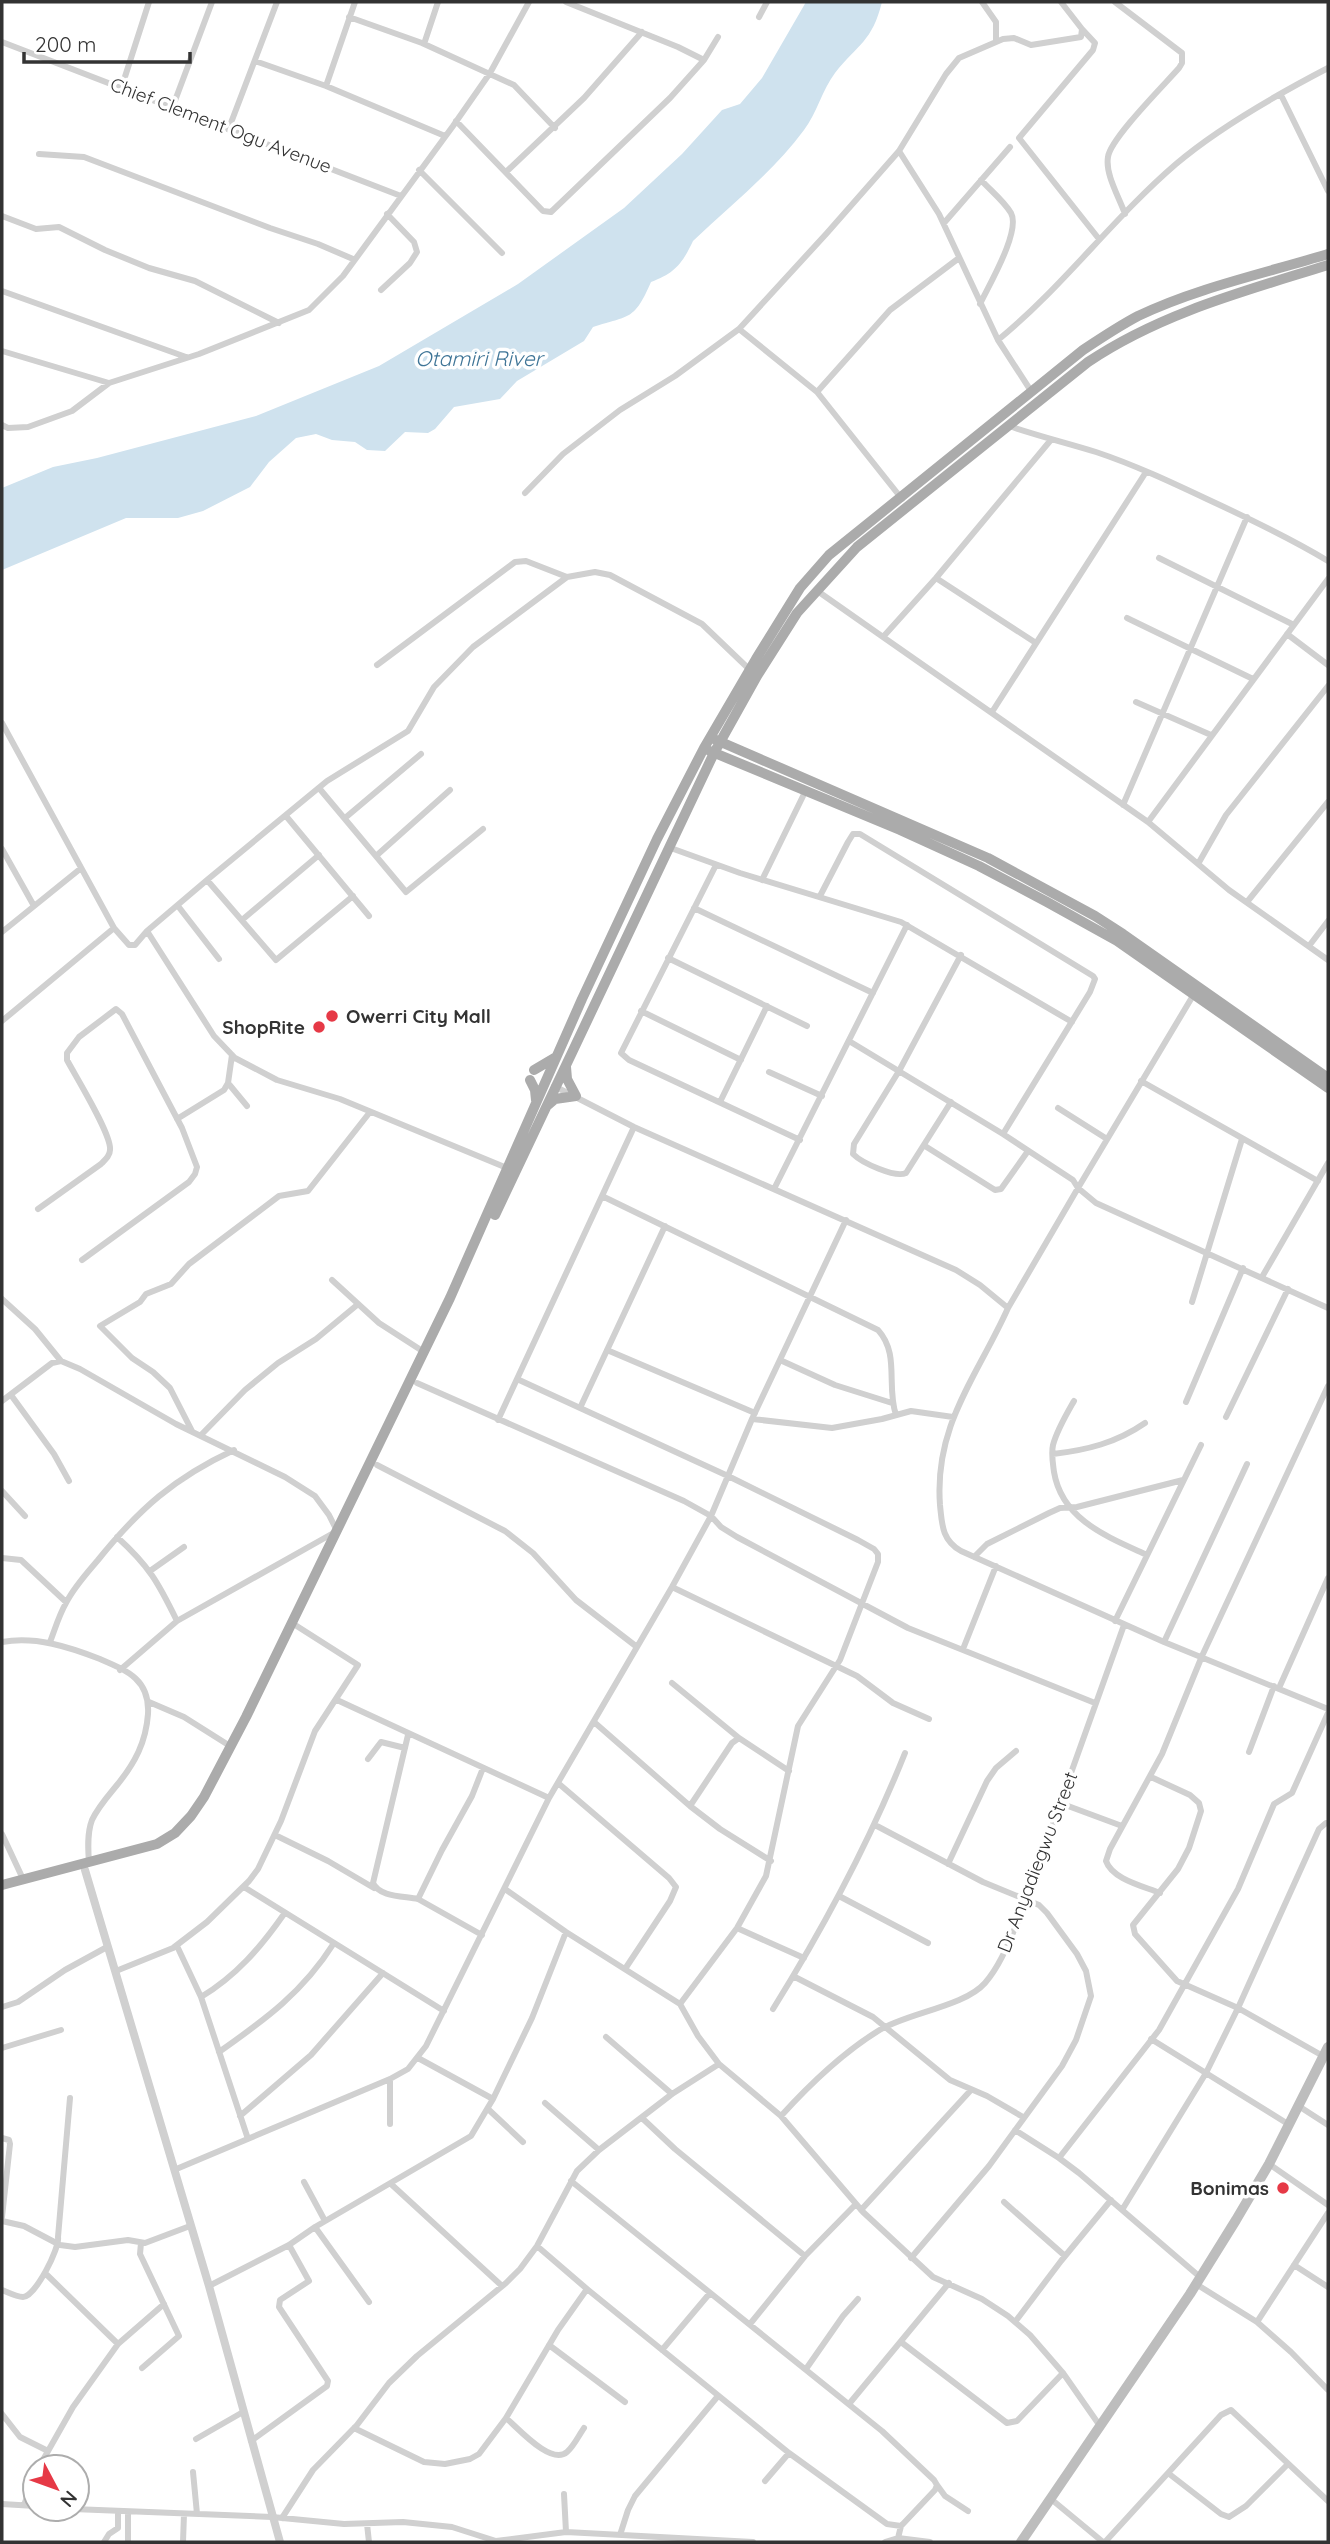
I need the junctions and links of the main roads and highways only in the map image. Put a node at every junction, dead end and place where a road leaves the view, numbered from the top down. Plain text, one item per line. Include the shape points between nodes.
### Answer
1 (1328, 254) edge
2 (1328, 265) edge
3 (904, 502) junction
4 (753, 673) junction
5 (712, 745) junction
6 (1196, 991) junction
7 (558, 1055) junction
8 (565, 1065) junction
9 (1328, 1078) edge
10 (550, 1085) junction
11 (1328, 1088) edge
12 (542, 1104) junction
13 (453, 1299) junction
14 (387, 1438) junction
15 (294, 1624) junction
16 (249, 1718) junction
17 (87, 1866) junction
18 (2, 1885) edge
19 (2, 1891) edge
20 (1325, 2052) edge
21 (1021, 2542) edge

1 - 3 main road via 1139,316 1083,350 1031,391
2 - 3 main road via 1144,328 1088,362
3 - 4 main road via 816,590
3 - 4 main road via 847,539 814,571
4 - 5 main road
5 - 6 main road via 923,840 1047,902
5 - 6 main road via 988,858 1095,916
5 - 7 main road via 657,839
5 - 8 main road
6 - 9 main road
6 - 11 main road
7 - 10 main road
7 - 12 main road via 532,1075
8 - 10 main road
8 - 12 main road via 576,1096
10 - 12 main road
12 - 13 main road
12 - 13 main road via 507,1168
13 - 14 main road
13 - 14 main road via 417,1383
14 - 15 main road
14 - 15 main road
15 - 16 main road
16 - 17 main road via 204,1797 175,1833 157,1844
16 - 17 main road via 209,1800 179,1838 159,1850
17 - 18 main road
17 - 19 main road
20 - 21 main road via 1269,2164 1198,2280

